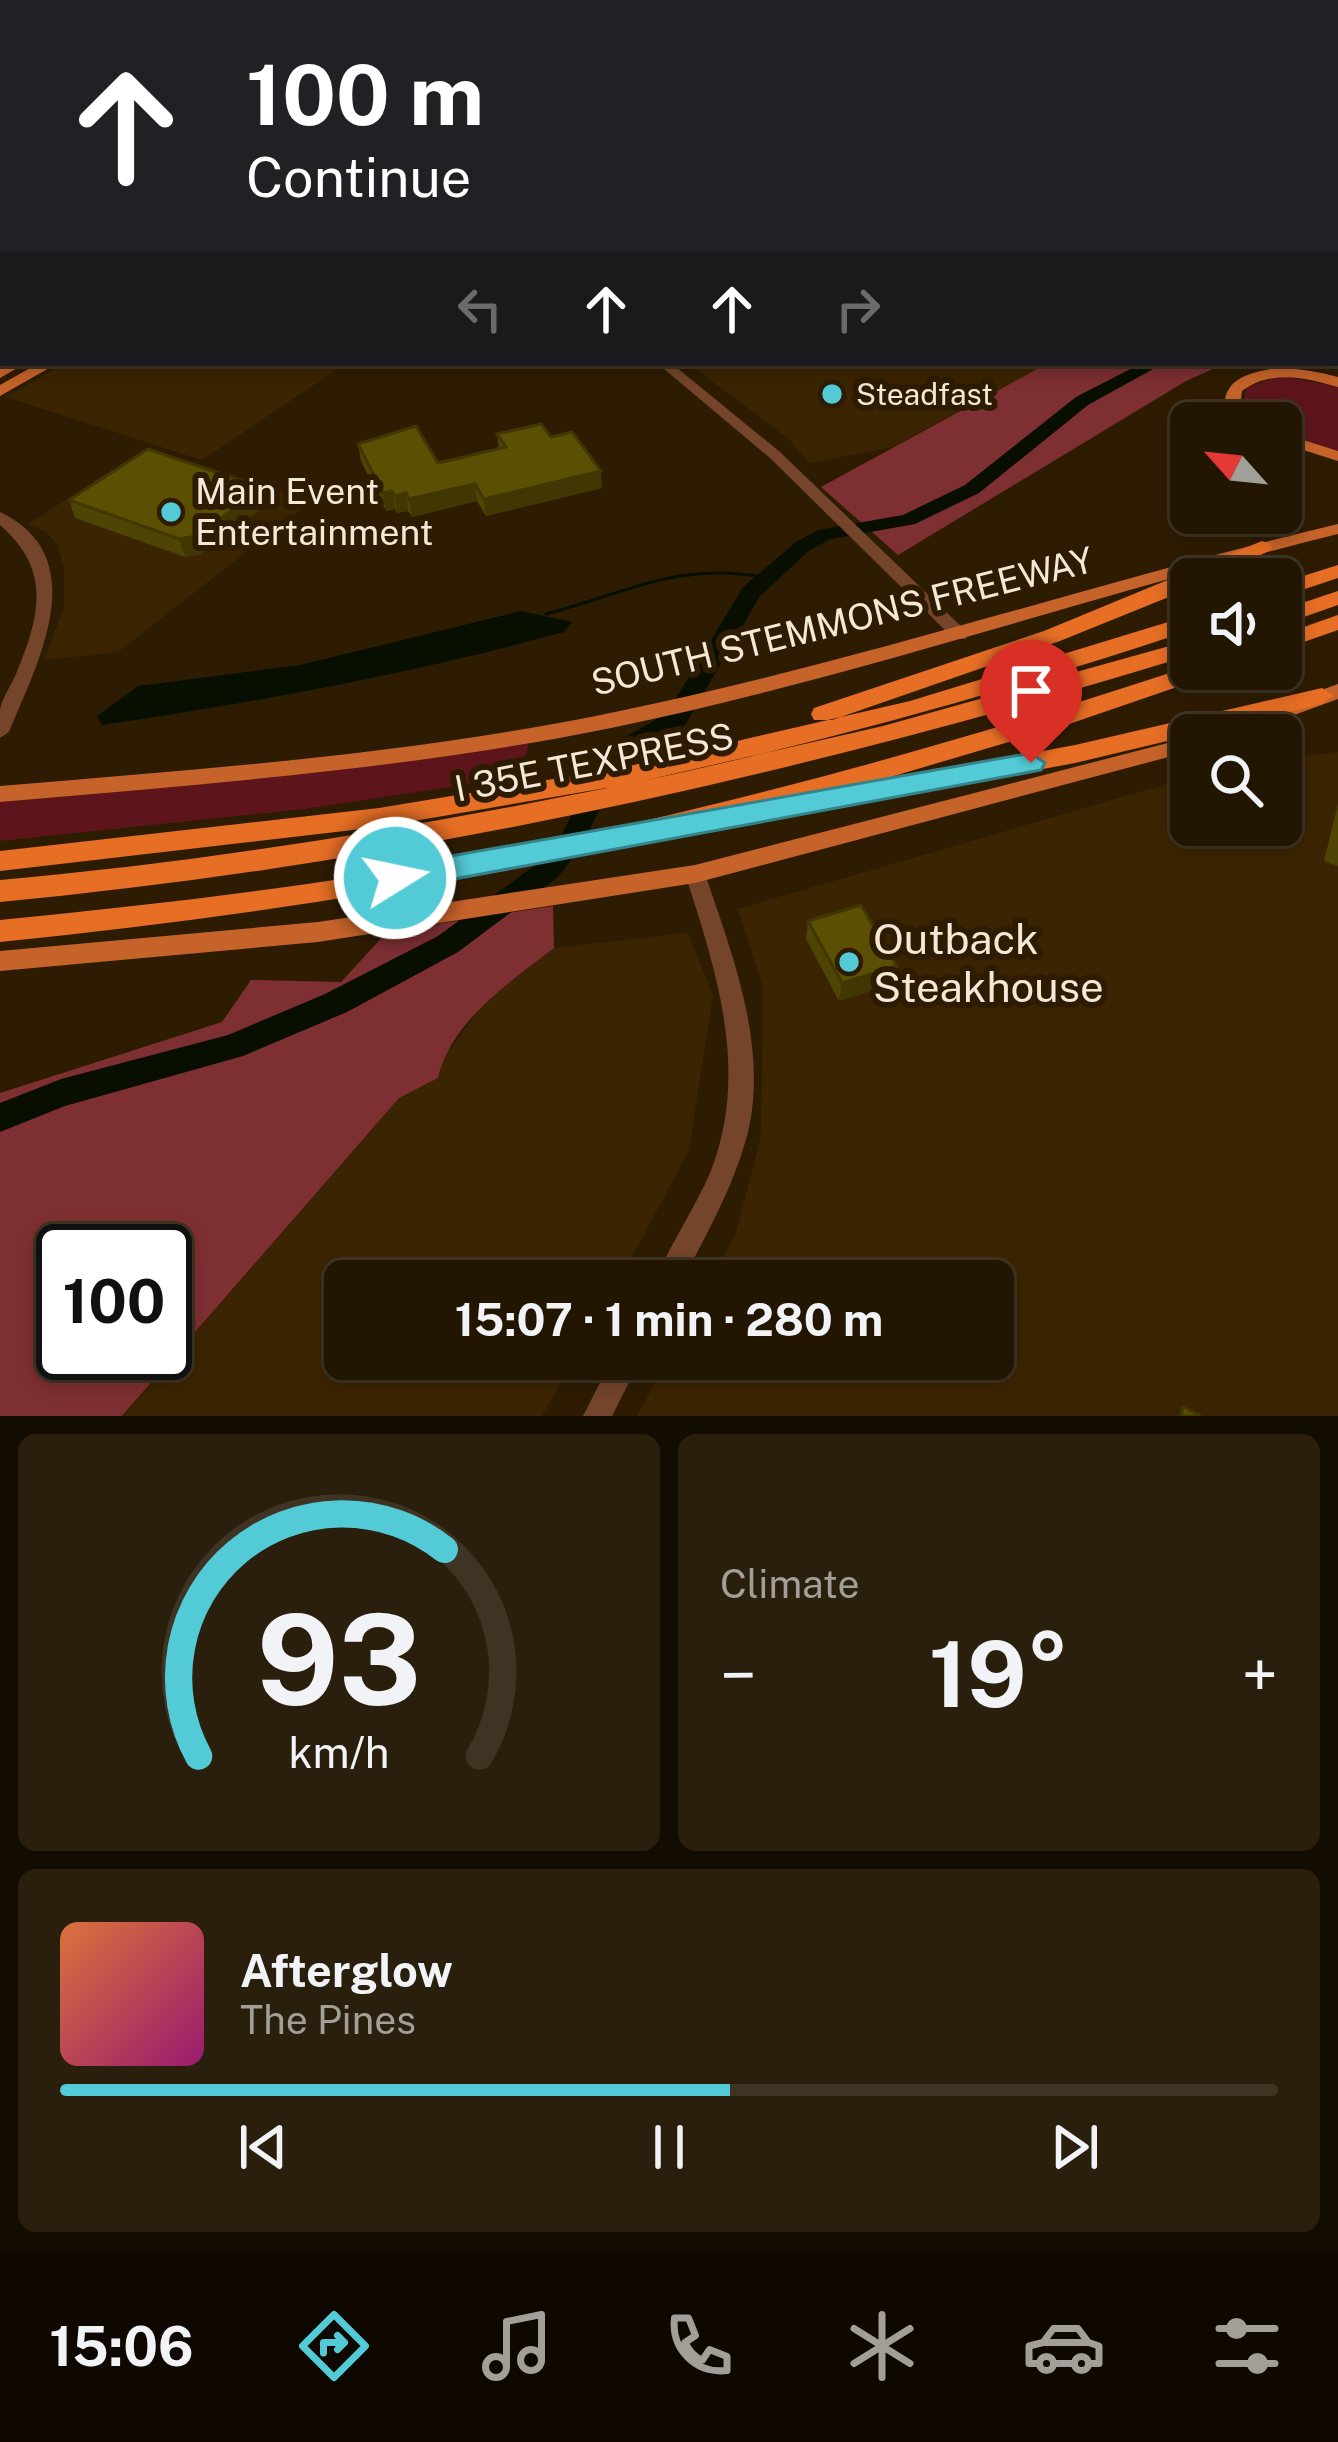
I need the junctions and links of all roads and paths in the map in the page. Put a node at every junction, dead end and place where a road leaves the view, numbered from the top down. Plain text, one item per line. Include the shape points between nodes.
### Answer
1 (43, 366) edge
2 (666, 366) edge
3 (1272, 366) edge
4 (1338, 379) edge
5 (2, 383) edge
6 (1225, 402) edge
7 (1235, 402) edge
8 (1302, 448) edge
9 (1338, 459) edge
10 (0, 517) edge
11 (1338, 529) edge
12 (1262, 547) junction
13 (1238, 558) edge
14 (1338, 571) edge
15 (1302, 583) edge
16 (1338, 583) edge
17 (1170, 588) edge
18 (1302, 593) edge
19 (1338, 598) edge
20 (1302, 611) edge
21 (1338, 622) edge
22 (1170, 630) edge
23 (960, 635) junction
24 (1302, 635) edge
25 (1170, 653) edge
26 (1170, 681) edge
27 (1330, 694) edge
28 (1082, 711) junction
29 (1275, 714) edge
30 (0, 732) edge
31 (1170, 750) edge
32 (691, 760) junction
33 (0, 794) edge
34 (632, 796) junction
35 (437, 809) junction
36 (637, 835) junction
37 (0, 861) edge
38 (695, 874) junction
39 (0, 879) edge
40 (0, 891) edge
41 (0, 931) edge
42 (0, 961) edge
43 (678, 1260) edge
44 (616, 1380) edge
45 (596, 1416) edge

1 - 5 main road
2 - 23 street via 743,426
3 - 6 main road via 1228,383
4 - 7 main road via 1250,378 1235,389
8 - 9 main road
10 - 30 street via 27,536 45,574 47,608
11 - 12 main road, SOUTH STEMMONS FREEWAY
12 - 13 highway
12 - 23 main road, SOUTH STEMMONS FREEWAY
14 - 15 highway
16 - 18 highway
17 - 32 highway
19 - 20 highway
21 - 24 highway
22 - 32 highway via 939,699
23 - 33 main road, SOUTH STEMMONS FREEWAY via 695,703 517,736
25 - 34 highway, I 35E TEXPRESS
26 - 28 highway
27 - 29 main road
27 - 36 highway via 1075,754
28 - 34 highway
28 - 36 highway
31 - 38 main road
32 - 35 highway
34 - 40 highway, I 35E TEXPRESS
35 - 37 highway
35 - 39 highway via 262,846
36 - 41 highway via 395,878
38 - 42 main road via 318,932
38 - 43 street via 726,970 741,1100 734,1136
44 - 45 street

